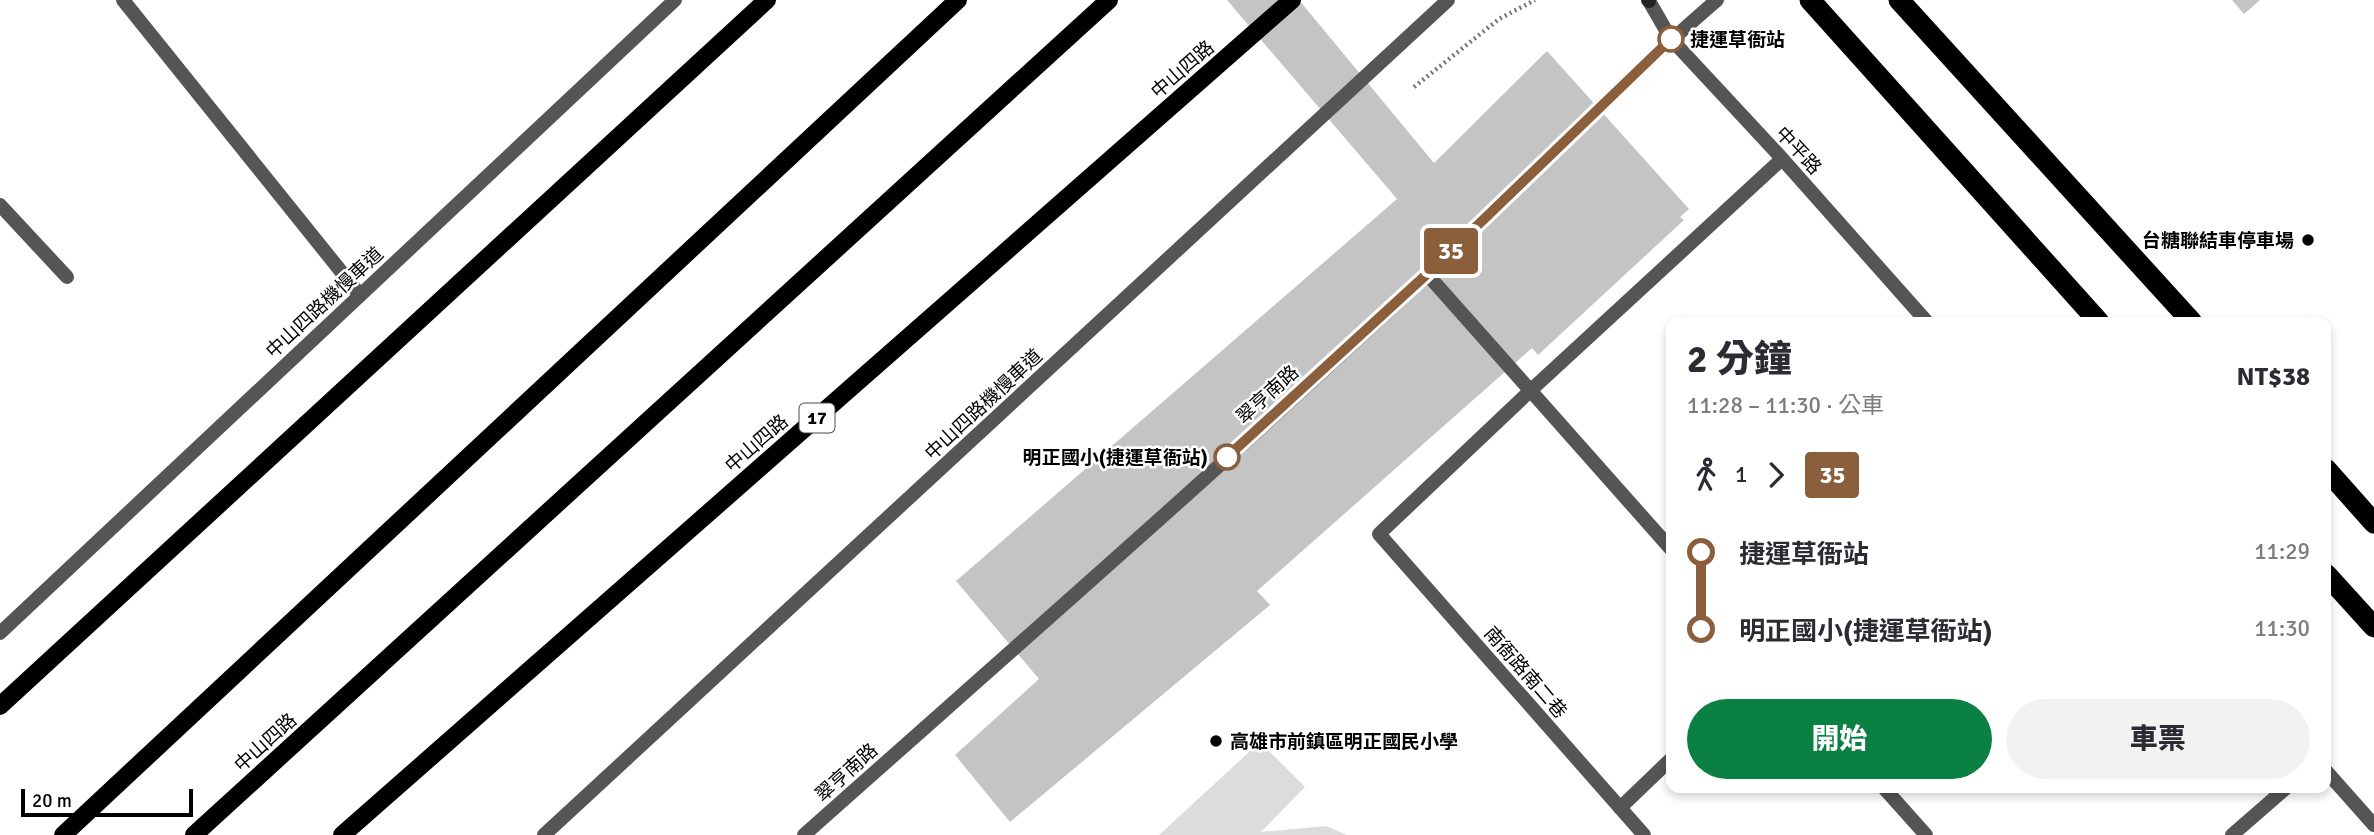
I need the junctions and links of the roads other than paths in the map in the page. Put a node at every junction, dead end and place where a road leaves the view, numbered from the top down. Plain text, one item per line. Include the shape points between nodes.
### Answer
1 (123, 0) edge
2 (675, 0) edge
3 (767, 0) edge
4 (958, 0) edge
5 (1109, 0) edge
6 (1292, 0) edge
7 (1448, 0) edge
8 (1649, 0) edge
9 (1717, 0) edge
10 (1810, 0) edge
11 (1899, 0) edge
12 (1671, 39) junction
13 (1782, 159) junction
14 (0, 205) edge
15 (1427, 274) junction
16 (66, 277) dead end
17 (360, 295) junction
18 (1923, 317) edge
19 (2095, 317) edge
20 (2187, 317) edge
21 (1530, 391) junction
22 (2331, 475) edge
23 (2374, 523) edge
24 (1666, 543) edge
25 (2331, 580) edge
26 (2374, 627) edge
27 (0, 633) edge
28 (0, 706) edge
29 (1666, 764) edge
30 (2331, 777) edge
31 (1888, 793) edge
32 (2280, 793) edge
33 (1620, 808) junction
34 (2374, 825) edge
35 (63, 835) edge
36 (194, 835) edge
37 (342, 835) edge
38 (544, 835) edge
39 (804, 835) edge
40 (1644, 835) edge
41 (1926, 835) edge
42 (2232, 835) edge

1 - 17 street
2 - 17 street, 中山四路機慢車道
3 - 28 main road
4 - 35 main road
5 - 36 main road, 中山四路
6 - 37 main road, 中山四路 / 17
7 - 38 street, 中山四路機慢車道
8 - 12 street, 中平路
9 - 12 street, 翠亨南路
10 - 19 highway
11 - 20 highway
12 - 13 street, 中平路
12 - 15 street, 翠亨南路
13 - 18 street, 中平路
13 - 21 street
14 - 16 street
15 - 21 street
15 - 39 street, 翠亨南路
17 - 27 street, 中山四路機慢車道
21 - 24 street
21 - 33 street, 南衙路南二巷 via 1379,534
22 - 23 highway
25 - 26 highway
29 - 33 street
30 - 34 street
31 - 41 street
32 - 42 street
33 - 40 street, 南衙路南二巷

